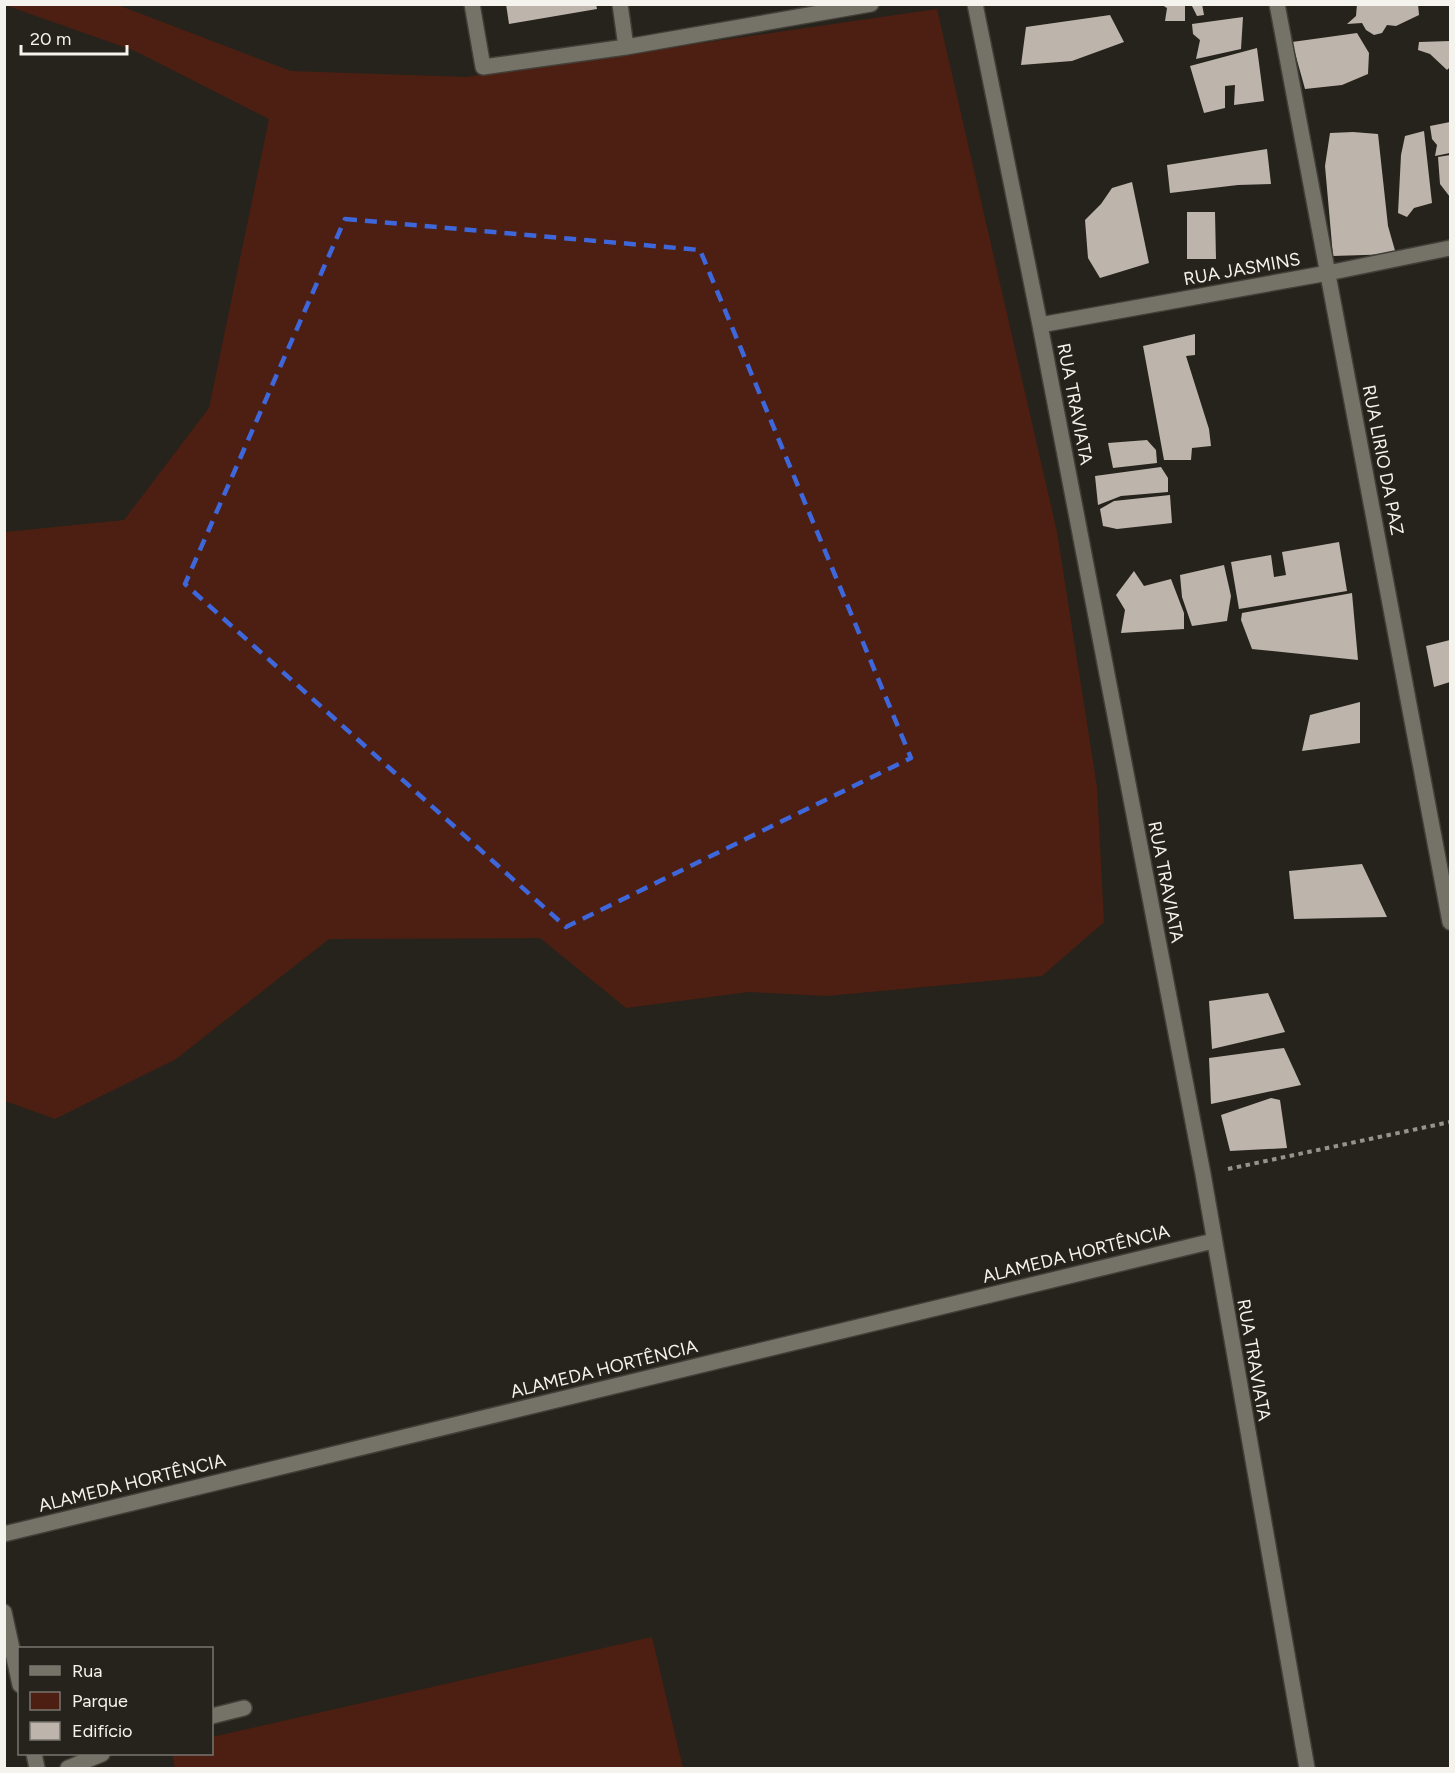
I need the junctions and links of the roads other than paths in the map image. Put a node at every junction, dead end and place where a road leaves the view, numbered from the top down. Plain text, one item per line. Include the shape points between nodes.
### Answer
1 (472, 4) edge
2 (620, 4) edge
3 (871, 4) edge
4 (975, 4) edge
5 (1277, 4) edge
6 (813, 10) edge
7 (626, 47) junction
8 (1450, 248) edge
9 (1328, 273) junction
10 (1040, 325) junction
11 (1450, 922) edge
12 (1213, 1241) junction
13 (4, 1534) edge
14 (4, 1612) edge
15 (18, 1676) edge
16 (244, 1708) dead end
17 (213, 1716) edge
18 (100, 1755) edge
19 (68, 1768) edge
20 (1306, 1768) edge

1 - 7 street via 483,67
2 - 7 street
3 - 6 street
4 - 10 street, RUA TRAVIATA
5 - 9 street, RUA LIRIO DA PAZ
6 - 7 street
8 - 9 street, RUA JASMINS
9 - 10 street, RUA JASMINS
9 - 11 street, RUA LIRIO DA PAZ
10 - 12 street, RUA TRAVIATA
12 - 13 street, ALAMEDA HORTÊNCIA
12 - 20 street, RUA TRAVIATA
14 - 15 street
16 - 17 street
18 - 19 street

